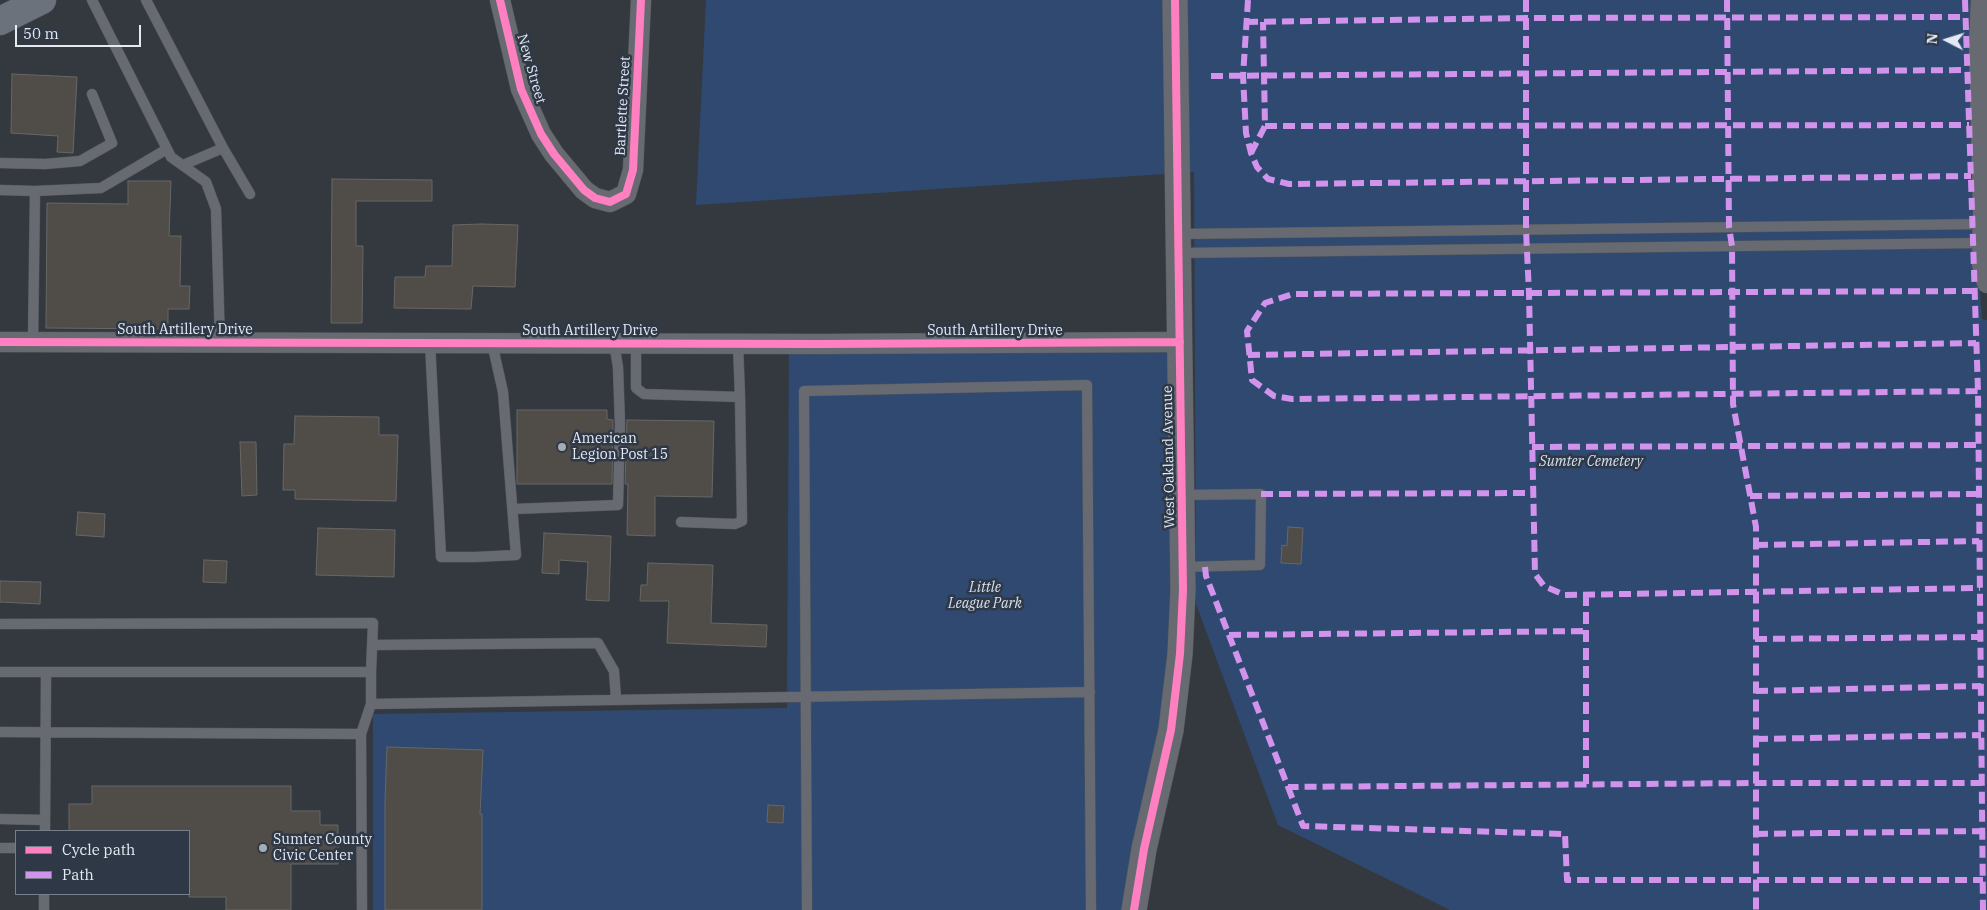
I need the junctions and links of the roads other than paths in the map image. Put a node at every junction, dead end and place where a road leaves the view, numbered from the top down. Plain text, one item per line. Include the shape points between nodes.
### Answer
1 (42, 0) edge
2 (92, 0) edge
3 (146, 0) edge
4 (500, 0) edge
5 (641, 0) edge
6 (1175, 0) edge
7 (1981, 0) edge
8 (0, 21) edge
9 (92, 94) dead end
10 (223, 148) junction
11 (167, 149) junction
12 (0, 163) edge
13 (183, 165) junction
14 (0, 190) edge
15 (35, 191) junction
16 (250, 194) dead end
17 (610, 202) joint
18 (1982, 234) junction
19 (1178, 244) junction
20 (1987, 283) edge
21 (0, 342) edge
22 (33, 342) junction
23 (1180, 342) junction
24 (220, 343) junction
25 (430, 343) junction
26 (492, 343) junction
27 (614, 343) junction
28 (636, 343) junction
29 (738, 344) junction
30 (740, 397) junction
31 (1182, 494) junction
32 (514, 509) junction
33 (681, 522) dead end
34 (1182, 567) junction
35 (0, 624) edge
36 (372, 645) junction
37 (0, 672) edge
38 (371, 672) junction
39 (46, 673) junction
40 (1090, 692) junction
41 (806, 695) junction
42 (616, 699) junction
43 (371, 704) junction
44 (0, 732) edge
45 (45, 732) junction
46 (361, 734) junction
47 (0, 819) edge
48 (45, 820) junction
49 (45, 830) edge
50 (0, 848) edge
51 (15, 848) edge
52 (44, 895) edge
53 (44, 910) edge
54 (362, 910) edge
55 (807, 910) edge
56 (1091, 910) edge
57 (1134, 910) edge

1 - 8 highway
2 - 11 lane
3 - 10 lane
4 - 17 street, New Street via 521,89 541,134 584,190
5 - 17 street, Bartlette Street via 633,170 626,194
6 - 19 street, West Oakland Avenue
7 - 18 street
9 - 12 lane via 112,143 80,161
10 - 13 lane
10 - 16 lane
11 - 13 lane via 171,157
11 - 15 lane via 101,188
13 - 24 lane via 206,182 216,209
14 - 15 lane
15 - 22 lane
18 - 19 lane
18 - 19 lane
18 - 20 street via 1982,264
19 - 23 street, West Oakland Avenue
21 - 22 street, South Artillery Drive
22 - 24 street, South Artillery Drive
23 - 29 street, South Artillery Drive
23 - 31 street, West Oakland Avenue
24 - 25 street, South Artillery Drive
25 - 26 street, South Artillery Drive
25 - 32 lane via 441,557 516,555
26 - 27 street, South Artillery Drive
26 - 32 lane via 503,392
27 - 28 street, South Artillery Drive
27 - 32 lane via 620,425 618,505
28 - 29 street, South Artillery Drive
28 - 30 lane via 636,388 644,394
29 - 30 lane
30 - 33 lane via 742,521 735,524
31 - 34 street, West Oakland Avenue
31 - 34 lane via 1261,494 1260,565
34 - 57 street, West Oakland Avenue via 1176,693
35 - 36 lane via 373,623
36 - 38 lane
36 - 42 lane via 598,643 614,671
37 - 39 lane
38 - 39 lane
38 - 43 lane
39 - 45 lane
40 - 41 lane
40 - 41 lane via 1087,386 804,391
40 - 56 lane
41 - 42 lane
41 - 55 lane
42 - 43 lane
43 - 46 lane
44 - 45 lane
45 - 46 lane
45 - 48 lane
46 - 54 lane
47 - 48 lane
48 - 49 lane
50 - 51 lane
52 - 53 lane

